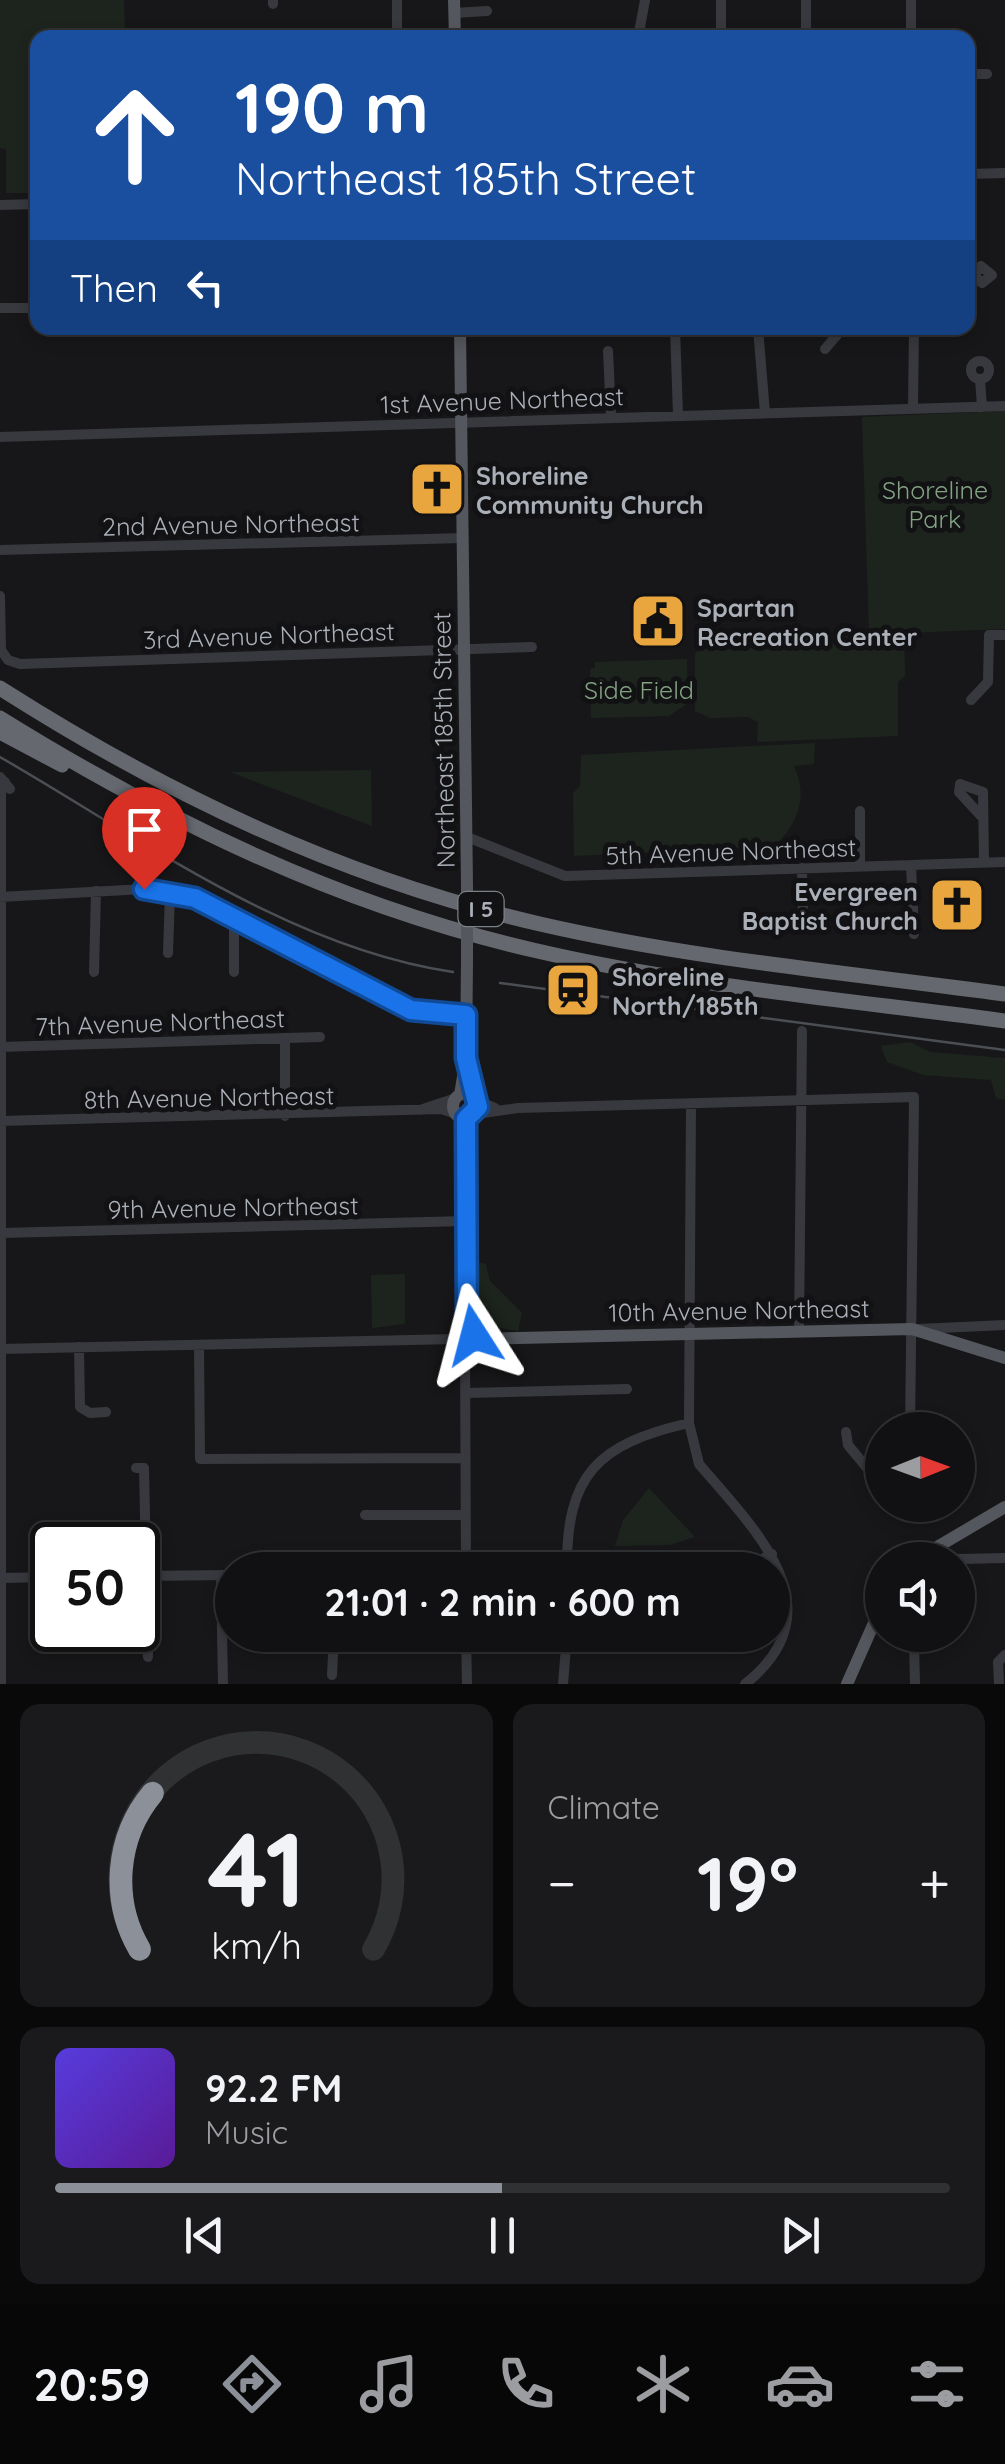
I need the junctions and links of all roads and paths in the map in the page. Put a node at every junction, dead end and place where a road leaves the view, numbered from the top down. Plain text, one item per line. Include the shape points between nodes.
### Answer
1 (397, 0) edge
2 (645, 0) edge
3 (720, 0) edge
4 (806, 0) edge
5 (910, 0) edge
6 (454, 6) edge
7 (486, 12) dead end
8 (397, 30) edge
9 (639, 30) edge
10 (722, 30) edge
11 (806, 30) edge
12 (911, 30) edge
13 (975, 74) edge
14 (986, 74) dead end
15 (1005, 173) edge
16 (975, 174) edge
17 (30, 204) edge
18 (0, 205) edge
19 (0, 308) edge
20 (30, 308) edge
21 (460, 335) edge
22 (676, 335) edge
23 (759, 335) edge
24 (837, 335) edge
25 (914, 335) edge
26 (825, 349) dead end
27 (608, 351) dead end
28 (980, 379) dead end
29 (1005, 406) edge
30 (913, 407) junction
31 (982, 407) junction
32 (765, 413) junction
33 (678, 415) junction
34 (611, 416) junction
35 (461, 421) junction
36 (0, 438) edge
37 (463, 538) junction
38 (0, 550) edge
39 (0, 596) edge
40 (1005, 635) edge
41 (532, 648) dead end
42 (464, 649) junction
43 (0, 688) edge
44 (971, 700) dead end
45 (0, 718) edge
46 (0, 732) edge
47 (5, 782) edge
48 (112, 784) junction
49 (860, 811) dead end
50 (984, 818) dead end
51 (467, 837) junction
52 (984, 862) junction
53 (1005, 862) edge
54 (911, 865) junction
55 (860, 866) junction
56 (802, 868) junction
57 (96, 891) junction
58 (170, 892) junction
59 (0, 897) edge
60 (234, 917) junction
61 (803, 919) dead end
62 (914, 934) dead end
63 (168, 952) dead end
64 (94, 972) dead end
65 (234, 972) dead end
66 (1005, 994) edge
67 (466, 1015) junction
68 (1005, 1021) edge
69 (802, 1031) dead end
70 (320, 1037) dead end
71 (285, 1038) junction
72 (1, 1046) edge
73 (802, 1100) junction
74 (691, 1104) junction
75 (466, 1105) junction
76 (286, 1116) junction
77 (1, 1121) edge
78 (466, 1221) junction
79 (1, 1233) edge
80 (1005, 1325) edge
81 (912, 1329) junction
82 (799, 1331) junction
83 (689, 1333) junction
84 (465, 1337) junction
85 (199, 1345) junction
86 (79, 1348) junction
87 (1, 1349) edge
88 (1005, 1358) edge
89 (627, 1389) dead end
90 (465, 1393) junction
91 (106, 1412) dead end
92 (910, 1412) edge
93 (689, 1423) junction
94 (846, 1432) dead end
95 (465, 1458) junction
96 (1, 1464) edge
97 (865, 1466) edge
98 (140, 1468) dead end
99 (1005, 1506) edge
100 (365, 1515) dead end
101 (465, 1515) junction
102 (141, 1522) edge
103 (945, 1542) edge
104 (466, 1552) edge
105 (568, 1552) edge
106 (770, 1552) edge
107 (1005, 1558) edge
108 (975, 1559) edge
109 (215, 1575) edge
110 (160, 1576) edge
111 (0, 1578) edge
112 (30, 1578) edge
113 (865, 1643) edge
114 (148, 1652) edge
115 (224, 1652) edge
116 (333, 1652) edge
117 (466, 1652) edge
118 (566, 1652) edge
119 (775, 1652) edge
120 (914, 1652) edge
121 (1005, 1655) edge
122 (148, 1656) dead end
123 (332, 1674) dead end
124 (1, 1684) edge
125 (223, 1684) edge
126 (467, 1684) edge
127 (563, 1684) edge
128 (745, 1684) edge
129 (847, 1684) edge
130 (915, 1684) edge
131 (999, 1684) edge

1 - 8 street
2 - 9 street
3 - 10 street
4 - 11 street
5 - 12 street
6 - 7 street
13 - 14 street
15 - 16 street
17 - 18 street
19 - 20 street
21 - 35 main road, Northeast 185th Street
22 - 33 street
23 - 32 street
24 - 26 street
25 - 30 street
27 - 34 street
28 - 31 street
29 - 31 street, 1st Avenue Northeast
30 - 31 street, 1st Avenue Northeast
30 - 32 street, 1st Avenue Northeast
32 - 33 street, 1st Avenue Northeast
33 - 34 street, 1st Avenue Northeast
34 - 35 street, 1st Avenue Northeast
35 - 36 street, 1st Avenue Northeast
35 - 37 main road, Northeast 185th Street
37 - 38 street, 2nd Avenue Northeast
37 - 42 main road, Northeast 185th Street
39 - 42 street, 3rd Avenue Northeast via 1,650 20,664
40 - 44 street via 989,635 988,682
41 - 42 street, 3rd Avenue Northeast
42 - 51 main road, Northeast 185th Street
43 - 66 highway, I 5 via 117,760 228,817 430,895 633,942
45 - 48 highway, I 5
46 - 48 highway
47 - 59 street
48 - 68 highway, I 5 via 310,880 489,939 631,970
49 - 55 street
50 - 52 street
51 - 56 street, 5th Avenue Northeast via 565,876
51 - 67 main road, Northeast 185th Street, bridge
52 - 53 street, 5th Avenue Northeast
52 - 54 street, 5th Avenue Northeast
54 - 55 street, 5th Avenue Northeast
54 - 62 street
55 - 56 street, 5th Avenue Northeast
56 - 61 street
57 - 58 street
57 - 59 street
57 - 64 street
58 - 60 street
58 - 63 street
59 - 72 street
60 - 65 street
60 - 67 street via 411,1010
67 - 75 main road, Northeast 185th Street
69 - 73 street
70 - 71 street, 7th Avenue Northeast
71 - 72 street, 7th Avenue Northeast
71 - 76 street
72 - 77 street
73 - 74 street
73 - 81 street via 914,1097
73 - 82 street
74 - 75 street
74 - 83 street
75 - 76 street, 8th Avenue Northeast
75 - 78 main road, Northeast 185th Street
76 - 77 street, 8th Avenue Northeast
77 - 79 street
78 - 79 street, 9th Avenue Northeast
78 - 84 main road, Northeast 185th Street
79 - 87 street
80 - 81 street, 10th Avenue Northeast
81 - 82 main road, 10th Avenue Northeast
81 - 88 main road
81 - 92 street
82 - 83 main road, 10th Avenue Northeast
83 - 84 main road, 10th Avenue Northeast
83 - 93 street
84 - 85 street, 10th Avenue Northeast
84 - 90 street, Northeast 185th Street
85 - 86 street, 10th Avenue Northeast
85 - 95 street via 200,1459
86 - 87 street, 10th Avenue Northeast
86 - 91 street via 80,1407
87 - 96 street
89 - 90 street
90 - 95 street, Northeast 185th Street
93 - 105 street via 629,1444 588,1473 569,1512
93 - 106 street via 699,1464
94 - 97 street
95 - 101 street, Northeast 185th Street
96 - 111 street
98 - 102 street
99 - 103 main road
100 - 101 street
101 - 104 street, Northeast 185th Street
107 - 108 street
109 - 110 street
111 - 112 street
111 - 124 street
113 - 129 main road
114 - 122 street
115 - 125 street
116 - 123 street
117 - 126 street
118 - 127 street
119 - 128 street
120 - 130 street
121 - 131 street via 998,1662

